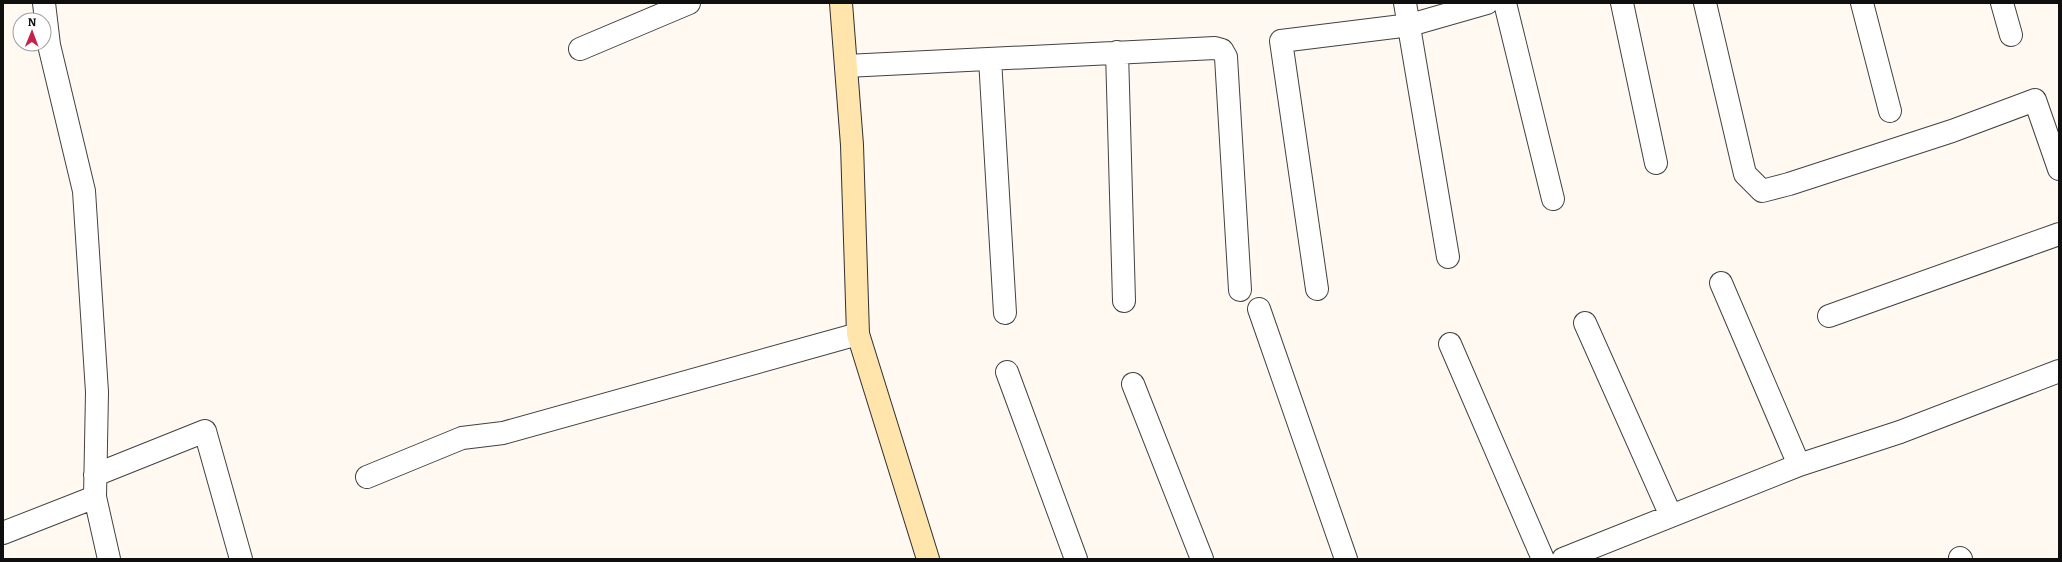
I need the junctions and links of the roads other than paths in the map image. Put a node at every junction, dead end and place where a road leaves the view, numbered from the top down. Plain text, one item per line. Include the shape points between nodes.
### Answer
1 (44, 3) edge
2 (689, 3) edge
3 (841, 3) edge
4 (1405, 3) edge
5 (1487, 3) edge
6 (1505, 3) edge
7 (1622, 3) edge
8 (1705, 3) edge
9 (1862, 3) edge
10 (2002, 3) edge
11 (1410, 25) junction
12 (2011, 35) dead end
13 (580, 49) dead end
14 (1117, 52) junction
15 (990, 59) junction
16 (846, 66) junction
17 (1890, 111) dead end
18 (1656, 163) dead end
19 (2059, 169) edge
20 (1553, 200) dead end
21 (2059, 234) edge
22 (1448, 257) dead end
23 (1722, 283) dead end
24 (1317, 289) dead end
25 (1240, 290) dead end
26 (1124, 301) dead end
27 (1259, 309) dead end
28 (1005, 313) dead end
29 (1829, 316) dead end
30 (1585, 323) dead end
31 (858, 334) junction
32 (1450, 344) dead end
33 (2059, 371) edge
34 (1007, 372) dead end
35 (1133, 384) dead end
36 (1799, 465) junction
37 (95, 476) junction
38 (367, 477) dead end
39 (95, 497) junction
40 (1671, 516) junction
41 (3, 533) edge
42 (109, 559) edge
43 (241, 559) edge
44 (928, 559) edge
45 (1076, 559) edge
46 (1202, 559) edge
47 (1346, 559) edge
48 (1543, 559) edge
49 (1563, 559) edge

1 - 37 street via 49,45 84,191 97,392
2 - 13 street
3 - 16 street
4 - 11 street
5 - 11 street
6 - 20 street
7 - 18 street
8 - 19 street via 1745,174 1762,191 1952,131 2035,100
9 - 17 street
10 - 12 street
11 - 22 street
11 - 24 street via 1281,41
14 - 15 street
14 - 25 street via 1215,48 1222,50 1226,57
14 - 26 street
15 - 16 street
15 - 28 street
16 - 31 street via 852,145
21 - 29 street
23 - 36 street
27 - 47 street
30 - 40 street
31 - 38 street via 503,433 462,438
31 - 44 street
32 - 48 street
33 - 36 street via 1900,432
34 - 45 street
35 - 46 street
36 - 40 street
37 - 39 street
37 - 43 street via 205,431
39 - 41 street
39 - 42 street
40 - 49 street

